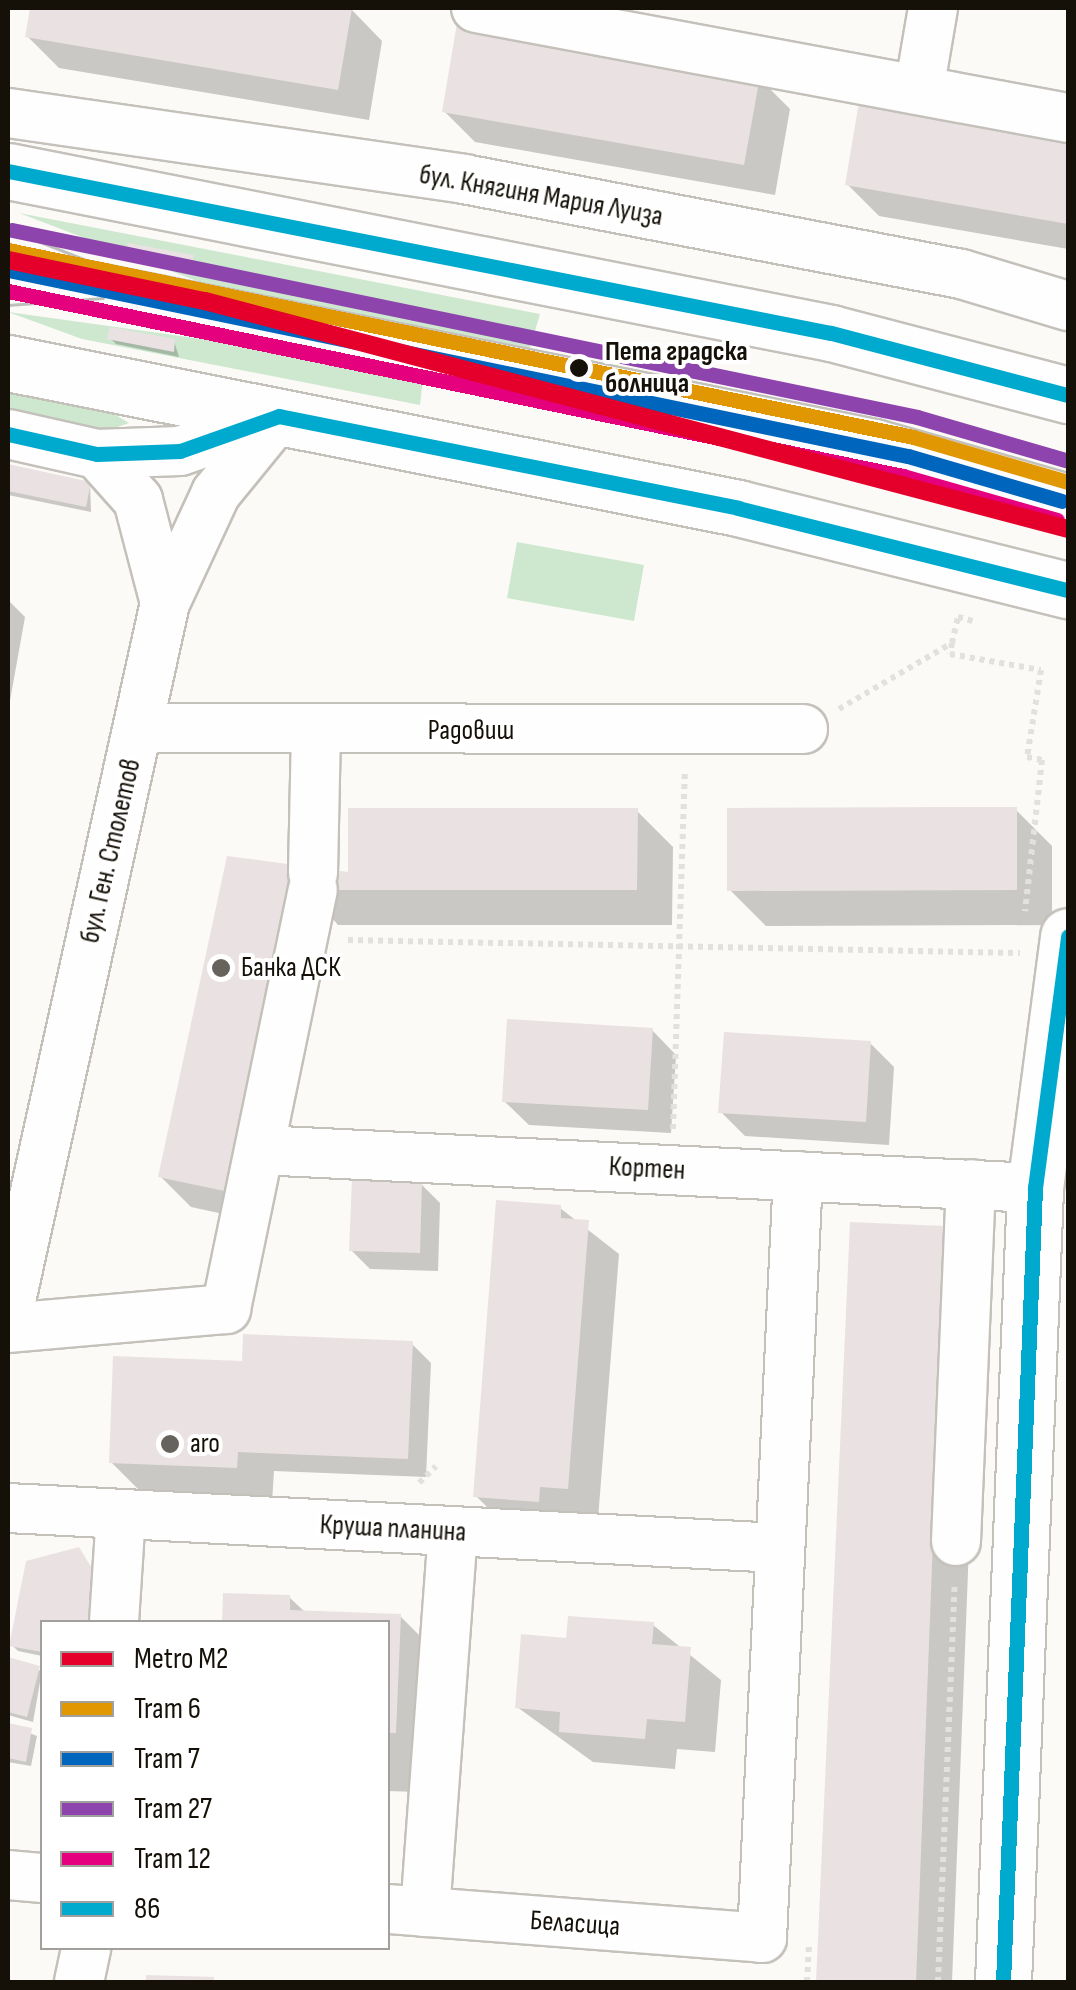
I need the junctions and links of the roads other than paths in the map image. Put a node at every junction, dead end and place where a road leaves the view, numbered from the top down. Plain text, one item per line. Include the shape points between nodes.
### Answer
1 (476, 8) edge
2 (933, 8) edge
3 (919, 90) junction
4 (8, 113) edge
5 (1068, 118) edge
6 (8, 171) edge
7 (8, 270) edge
8 (1068, 306) edge
9 (8, 363) edge
10 (1068, 396) edge
11 (278, 416) junction
12 (8, 434) edge
13 (97, 454) junction
14 (1068, 499) edge
15 (1068, 590) edge
16 (165, 603) junction
17 (138, 728) junction
18 (804, 729) road end
19 (316, 732) junction
20 (1068, 936) edge
21 (260, 1150) junction
22 (798, 1176) junction
23 (971, 1184) junction
24 (1036, 1188) junction
25 (8, 1314) edge
26 (8, 1328) edge
27 (8, 1508) edge
28 (122, 1515) junction
29 (453, 1532) junction
30 (956, 1542) road end
31 (778, 1548) junction
32 (114, 1620) edge
33 (8, 1875) edge
34 (40, 1878) edge
35 (406, 1910) edge
36 (86, 1950) edge
37 (79, 1982) edge
38 (1003, 1982) edge

1 - 3 street
2 - 3 street
3 - 5 street
4 - 8 street, бул. Княгиня Мария Луиза via 464,179 961,274
6 - 10 main road via 830,333
7 - 14 street via 856,440
9 - 11 main road
11 - 13 street via 180,451
11 - 15 main road via 738,508
11 - 16 street, бул. Ген. Столетов via 216,493
12 - 13 street
13 - 16 street via 138,500
16 - 17 street, бул. Ген. Столетов
17 - 19 street, Радовиш
17 - 25 street, бул. Ген. Столетов
18 - 19 street, Радовиш
19 - 21 street via 313,881
20 - 24 main road
21 - 22 street, Кортен
21 - 26 street via 226,1309
22 - 23 street, Кортен
22 - 31 street
23 - 24 street, Кортен
23 - 30 street
24 - 38 main road
27 - 28 street, Круша планина
28 - 29 street, Круша планина
28 - 32 street
29 - 31 street, Круша планина
29 - 35 street
31 - 35 street, Беласица via 762,1938
33 - 34 street
36 - 37 street

